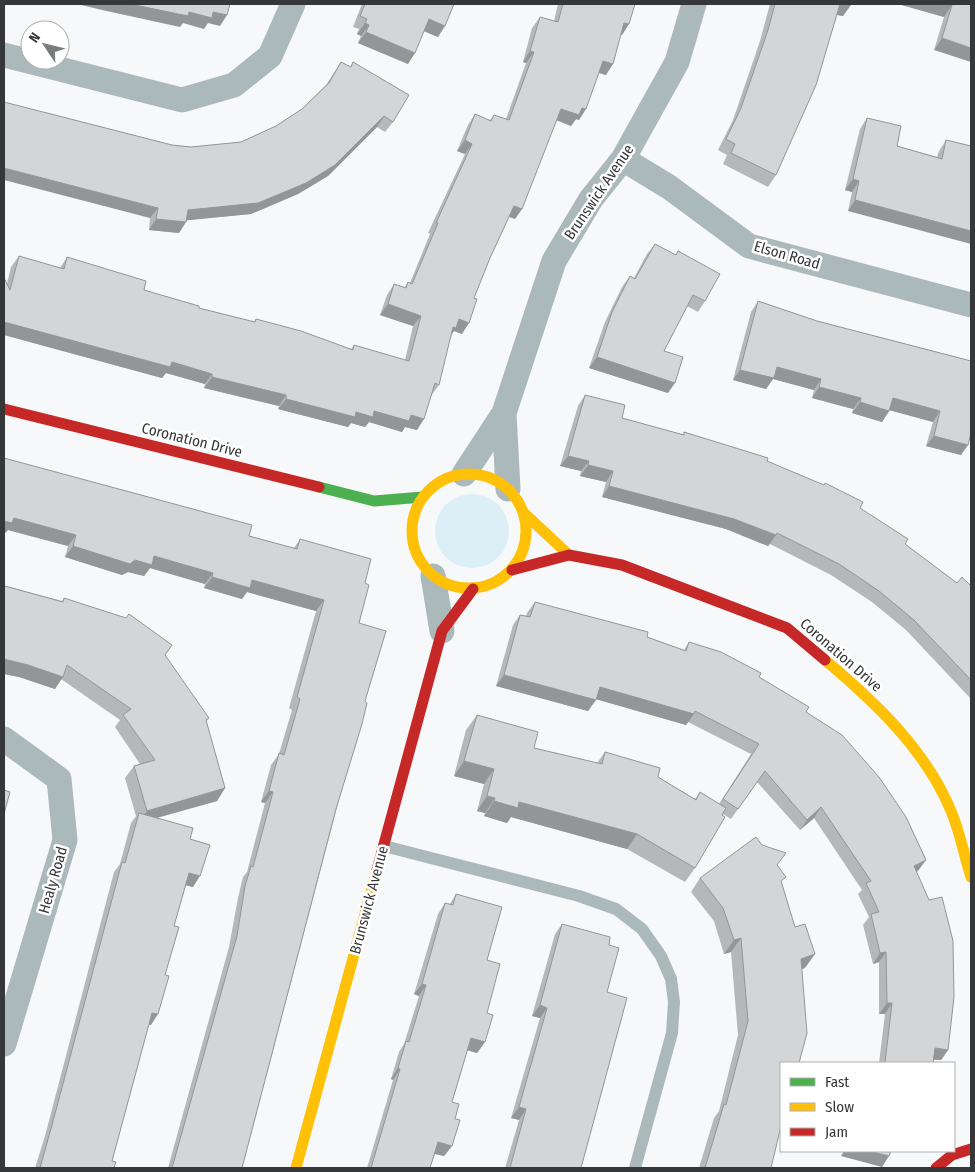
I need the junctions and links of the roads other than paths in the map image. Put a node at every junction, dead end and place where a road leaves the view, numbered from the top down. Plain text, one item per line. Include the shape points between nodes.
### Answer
1 (293, 4) edge
2 (694, 4) edge
3 (4, 55) edge
4 (623, 159) junction
5 (971, 305) edge
6 (4, 409) edge
7 (504, 413) junction
8 (464, 474) junction
9 (508, 489) junction
10 (423, 497) junction
11 (374, 501) junction
12 (524, 513) junction
13 (388, 515) dead end
14 (401, 528) dead end
15 (412, 539) junction
16 (569, 555) junction
17 (512, 570) junction
18 (433, 576) junction
19 (472, 588) junction
20 (442, 631) junction
21 (4, 739) edge
22 (384, 846) junction
23 (971, 877) edge
24 (4, 1044) edge
25 (971, 1138) edge
26 (968, 1149) edge
27 (296, 1168) edge
28 (635, 1168) edge
29 (936, 1168) edge

1 - 3 street via 270,56 234,85 182,100
2 - 4 street, Brunswick Avenue via 677,62
4 - 5 street, Elson Road via 669,187 750,246
4 - 7 street, Brunswick Avenue via 590,198 554,261
6 - 11 street, Coronation Drive
7 - 8 street, Brunswick Avenue
7 - 9 street, Brunswick Avenue
8 - 9 street via 495,480
8 - 10 street via 449,478
9 - 12 street
10 - 11 street, Coronation Drive
10 - 15 street via 412,525
11 - 13 street
12 - 16 street
12 - 17 street via 526,544
14 - 15 street
15 - 18 street via 423,565
16 - 17 street, Coronation Drive
16 - 23 street, Coronation Drive via 622,565 787,628 870,698 922,758 951,811
17 - 19 street via 487,586
18 - 19 street via 451,586
18 - 20 street, Brunswick Avenue
19 - 20 street, Brunswick Avenue
20 - 22 street, Brunswick Avenue
21 - 24 street, Healy Road via 60,779 64,840
22 - 27 street, Brunswick Avenue
22 - 28 lane via 579,896 616,909 642,929 661,956 671,979 674,1002 672,1032
25 - 26 street
26 - 29 street via 952,1155

